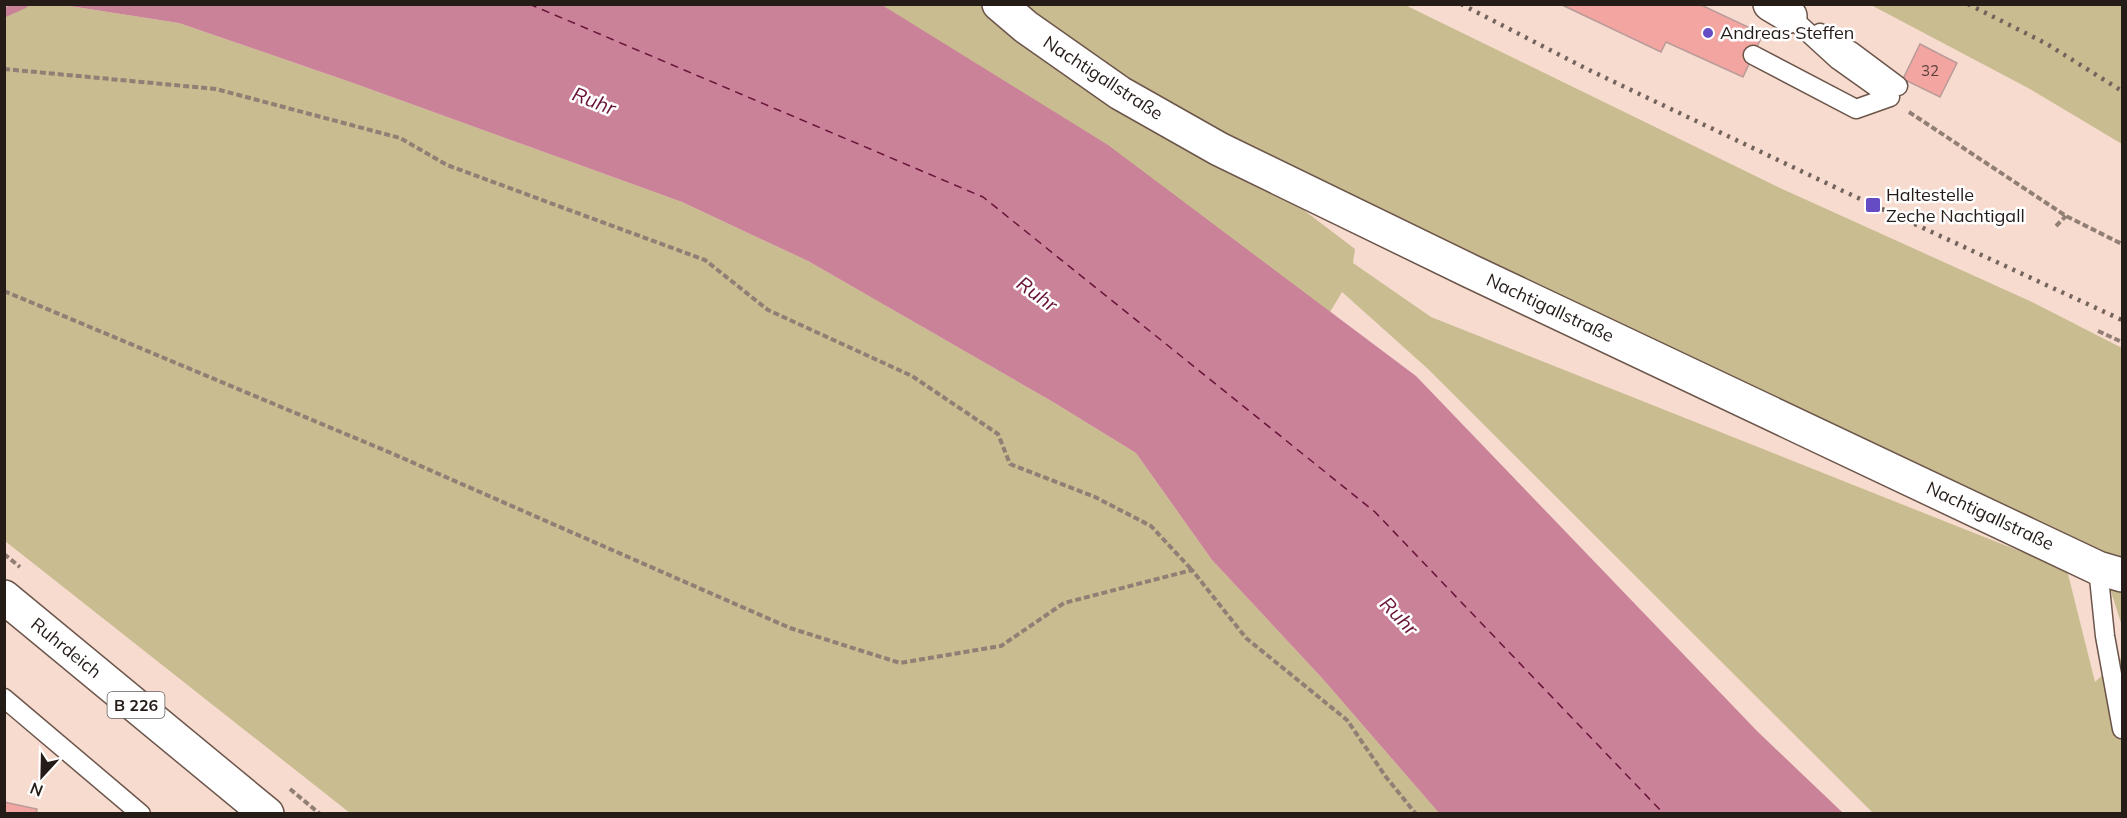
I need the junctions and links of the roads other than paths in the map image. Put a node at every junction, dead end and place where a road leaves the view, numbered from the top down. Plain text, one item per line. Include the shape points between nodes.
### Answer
1 (999, 4) edge
2 (1780, 10) edge
3 (1753, 55) dead end
4 (2110, 571) edge
5 (4, 597) edge
6 (4, 699) edge
7 (2122, 729) edge
8 (141, 813) edge
9 (267, 813) edge

1 - 4 street, Nachtigallstraße via 1120,93 1219,149
2 - 3 lane via 1851,51 1894,92 1856,109
4 - 7 lane via 2105,636
5 - 9 street, Ruhrdeich / B 226
6 - 8 lane

